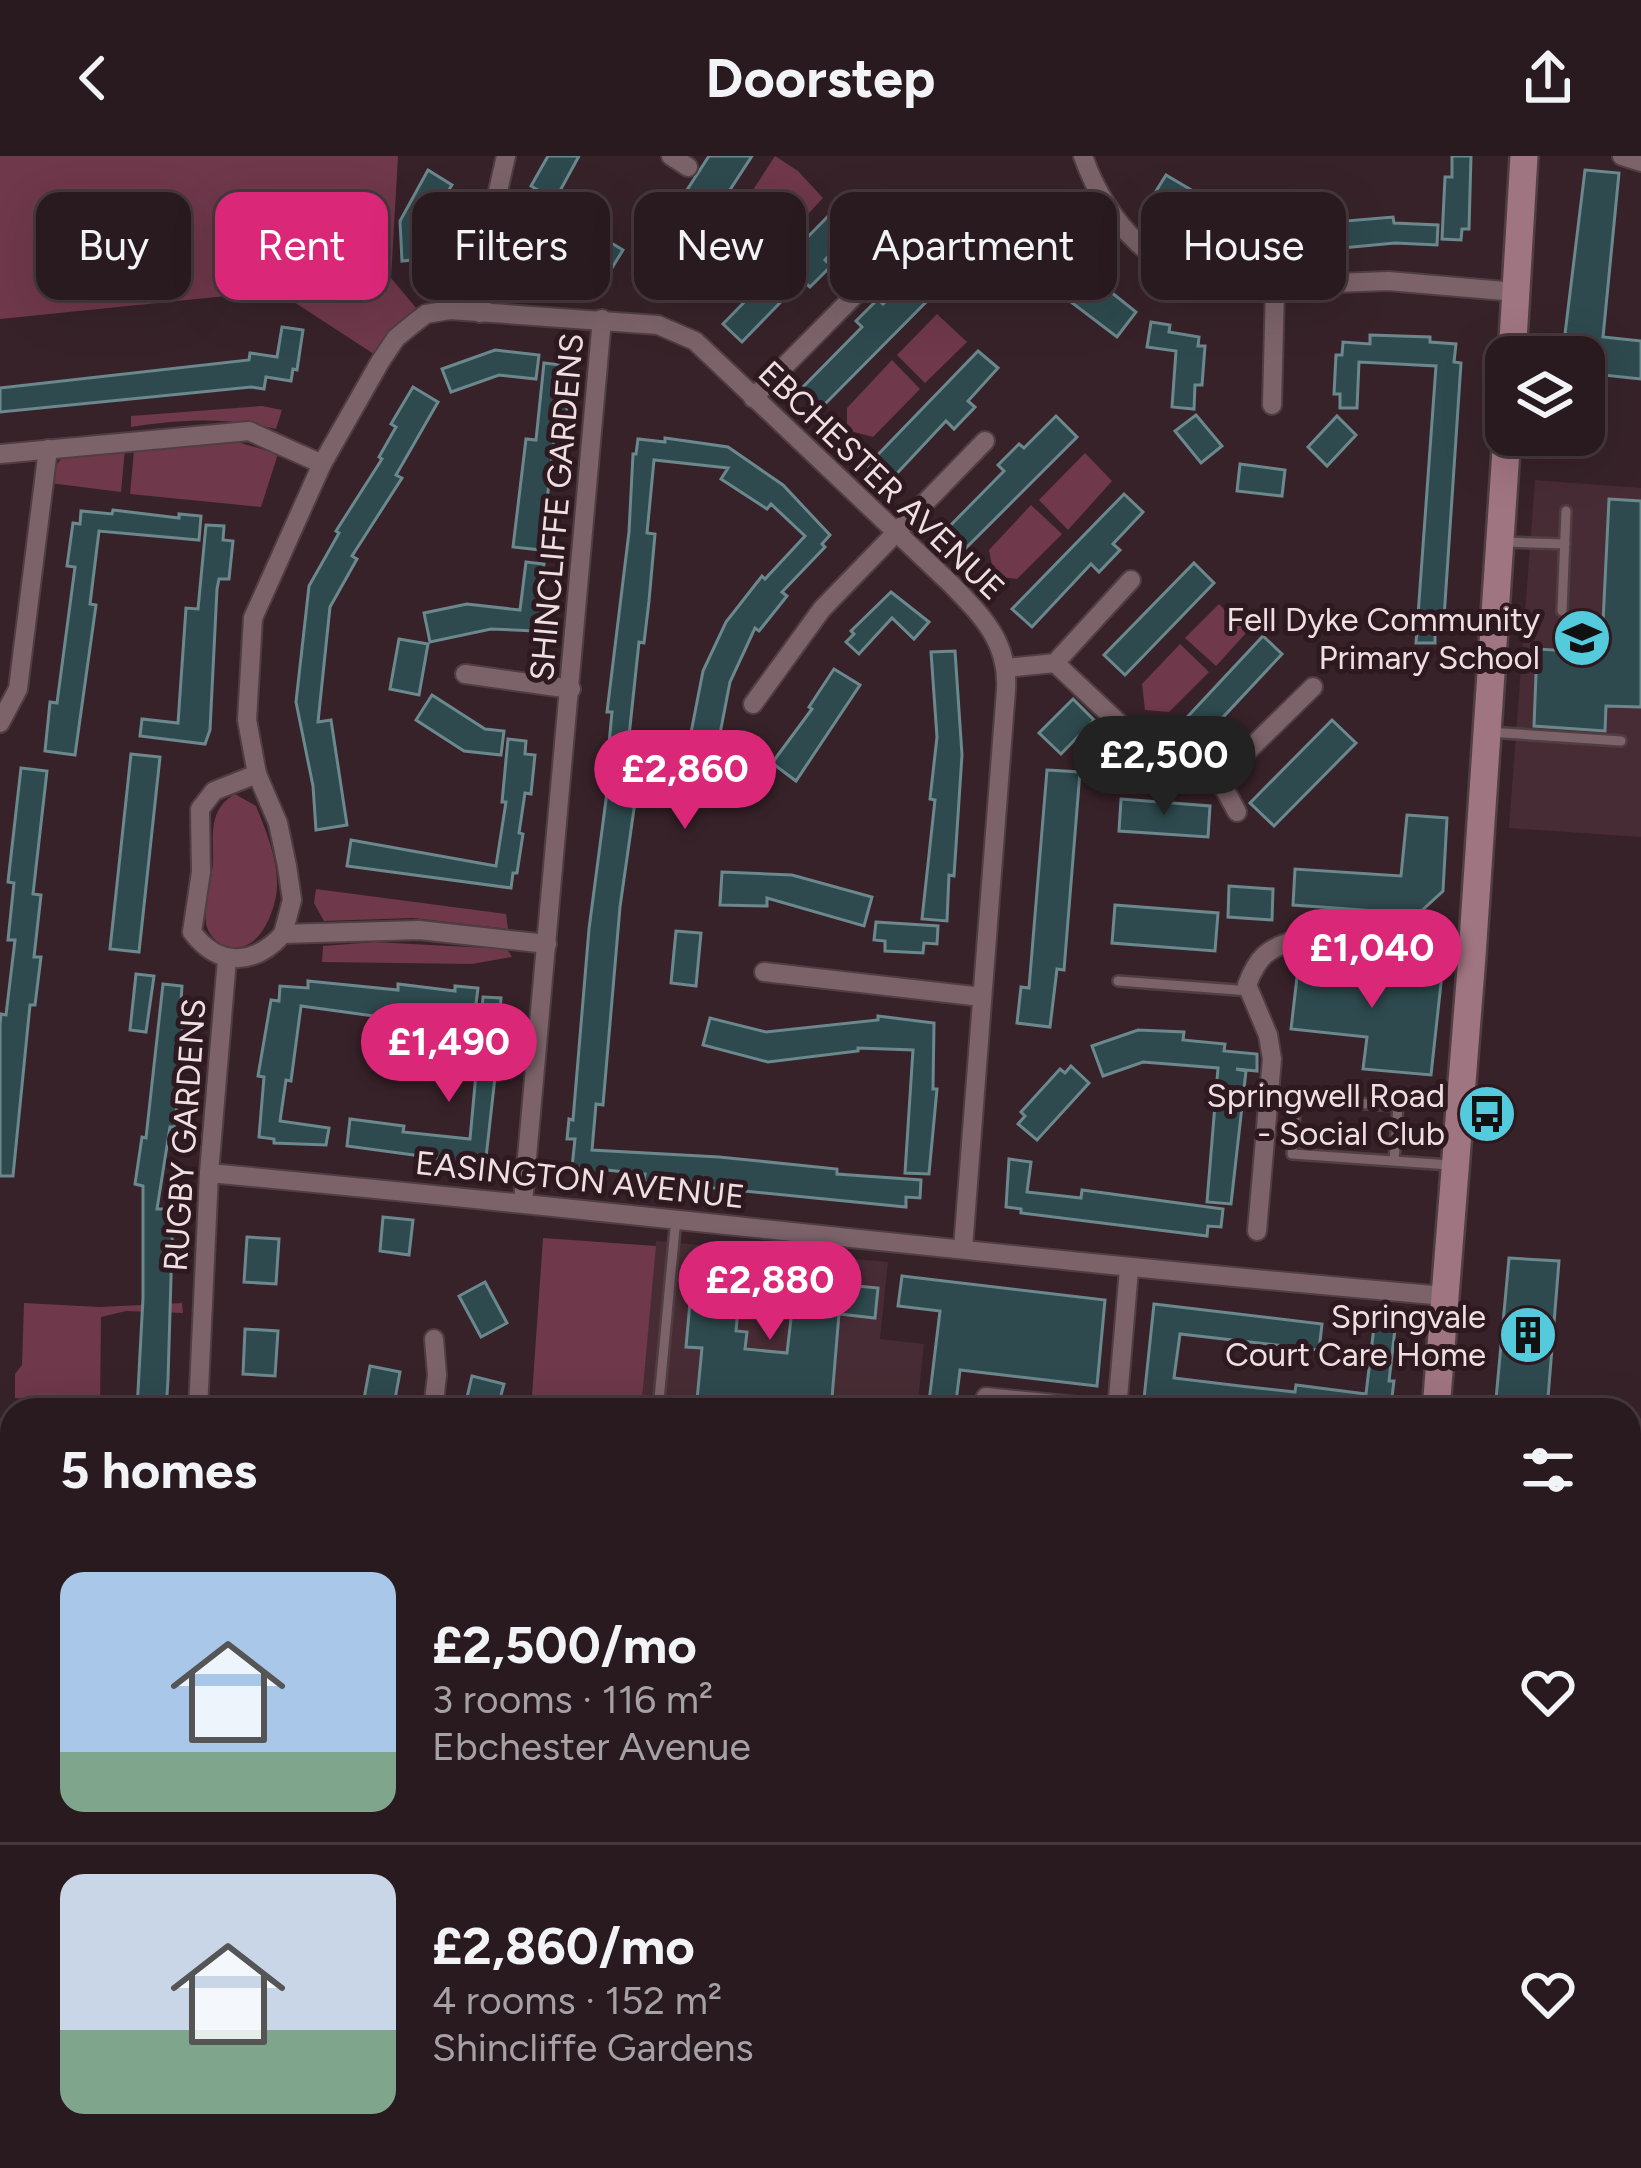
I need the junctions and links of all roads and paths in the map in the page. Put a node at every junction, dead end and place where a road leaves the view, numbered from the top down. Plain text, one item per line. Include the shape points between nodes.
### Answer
1 (506, 156) edge
2 (1083, 156) edge
3 (1525, 156) edge
4 (1622, 156) edge
5 (1641, 162) edge
6 (1141, 246) edge
7 (1346, 283) edge
8 (1516, 292) junction
9 (850, 300) edge
10 (1275, 300) edge
11 (480, 313) junction
12 (602, 319) junction
13 (1513, 336) edge
14 (753, 398) junction
15 (1272, 405) dead end
16 (985, 441) dead end
17 (48, 449) junction
18 (0, 454) edge
19 (1505, 456) edge
20 (322, 464) junction
21 (1566, 511) dead end
22 (894, 533) junction
23 (1499, 541) junction
24 (1565, 544) junction
25 (1131, 580) dead end
26 (1562, 611) dead end
27 (1055, 663) junction
28 (1007, 668) junction
29 (465, 674) dead end
30 (1313, 687) dead end
31 (571, 689) junction
32 (753, 704) dead end
33 (0, 723) edge
34 (1486, 732) junction
35 (1621, 742) dead end
36 (256, 774) junction
37 (1219, 779) junction
38 (1237, 812) dead end
39 (283, 934) junction
40 (547, 944) junction
41 (1472, 956) junction
42 (227, 959) junction
43 (764, 972) dead end
44 (1118, 981) dead end
45 (1250, 991) junction
46 (982, 997) junction
47 (1394, 1161) junction
48 (1456, 1166) junction
49 (209, 1174) junction
50 (524, 1202) junction
51 (676, 1217) junction
52 (1257, 1231) dead end
53 (963, 1248) junction
54 (1129, 1269) junction
55 (1445, 1296) junction
56 (434, 1339) dead end
57 (199, 1398) edge
58 (434, 1398) edge
59 (659, 1398) edge
60 (1117, 1398) edge
61 (1437, 1398) edge

1 - 11 street
2 - 6 street via 1103,203
3 - 8 main road
4 - 5 street
7 - 8 street
8 - 13 main road
9 - 14 street
10 - 15 street
11 - 12 street, EBCHESTER AVENUE
11 - 20 street, EBCHESTER AVENUE via 450,310 413,324 388,350
12 - 14 street, EBCHESTER AVENUE via 658,325 695,341
12 - 31 street, SHINCLIFFE GARDENS
14 - 22 street, EBCHESTER AVENUE
16 - 22 street
17 - 18 street
17 - 20 street via 249,431
17 - 33 street via 18,689
19 - 23 main road
20 - 36 street via 254,618 247,720
21 - 24 lane
22 - 28 street, EBCHESTER AVENUE via 987,621
22 - 32 street via 822,609
23 - 24 lane
23 - 34 main road
24 - 26 lane
25 - 27 street
27 - 28 street
27 - 37 street via 1171,772 1191,781
28 - 46 street
29 - 31 street
30 - 37 street
31 - 40 street, SHINCLIFFE GARDENS
34 - 35 lane
34 - 41 main road
36 - 39 street via 287,866 292,900
36 - 42 street, RUGBY GARDENS via 214,791 200,809 192,932
37 - 38 street
39 - 40 street via 405,929
39 - 42 street via 258,955
40 - 50 street, SHINCLIFFE GARDENS
41 - 45 street via 1294,941 1271,946 1255,963
41 - 48 main road
42 - 49 street, RUGBY GARDENS
43 - 46 street
44 - 45 lane
45 - 52 street via 1272,1059
46 - 53 street
47 - 47 lane via 1292,1154 1296,1099 1399,1106
47 - 48 lane
48 - 55 main road
49 - 50 street, EASINGTON AVENUE
49 - 57 street, RUGBY GARDENS
50 - 51 street, EASINGTON AVENUE
51 - 53 street, EASINGTON AVENUE
51 - 59 lane
53 - 54 street, EASINGTON AVENUE
54 - 55 street, EASINGTON AVENUE
54 - 60 street
55 - 61 main road
56 - 58 street

